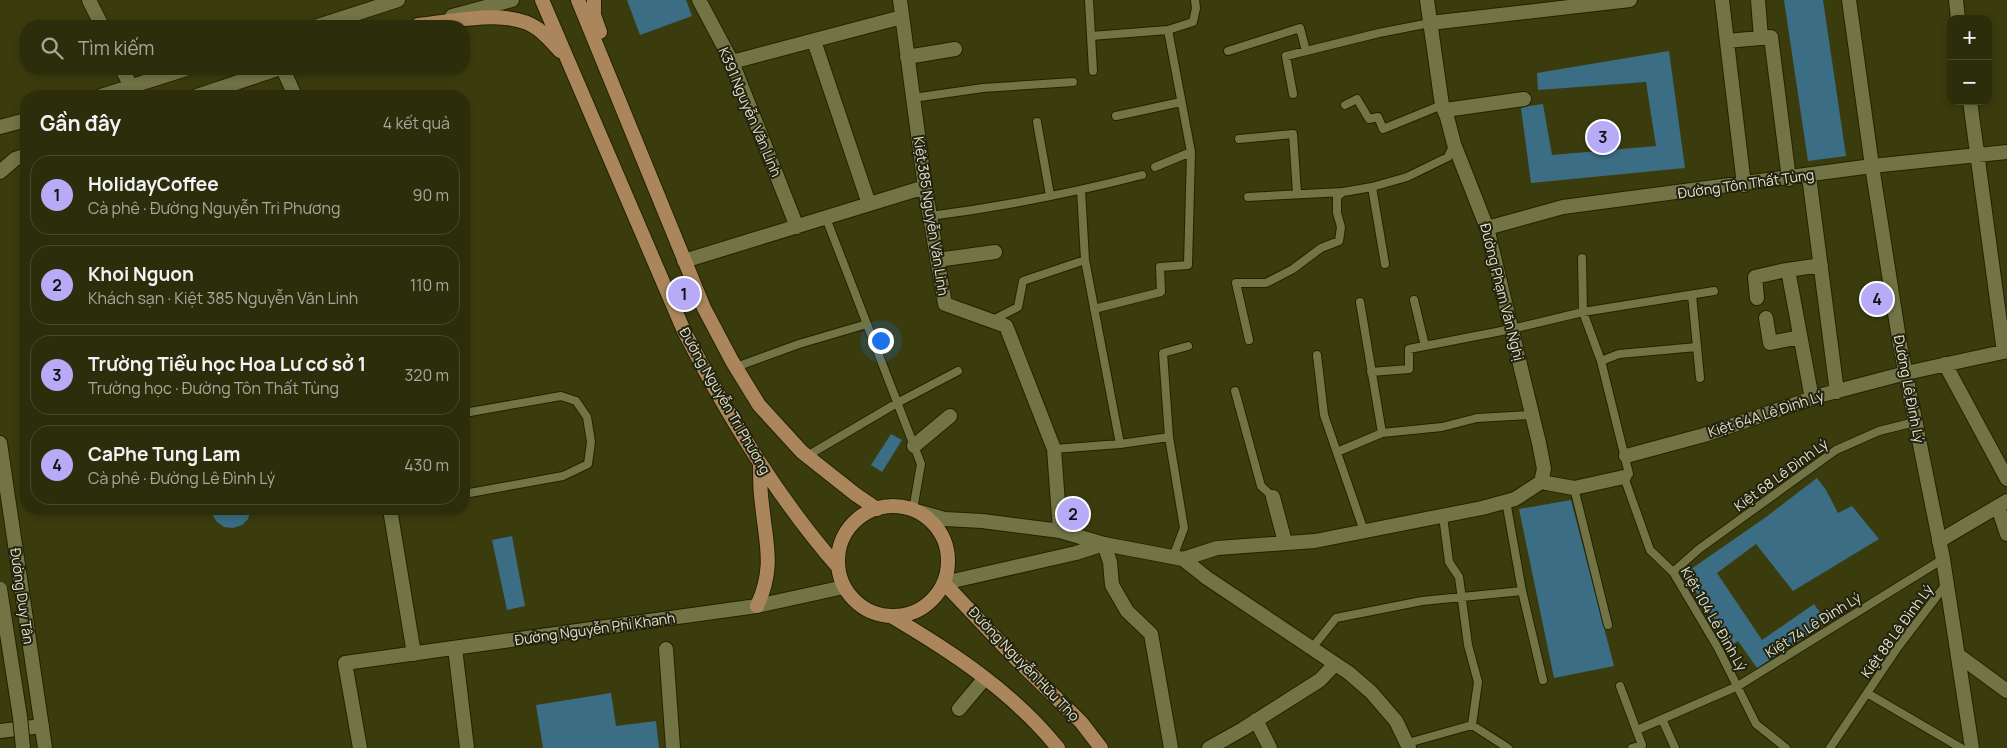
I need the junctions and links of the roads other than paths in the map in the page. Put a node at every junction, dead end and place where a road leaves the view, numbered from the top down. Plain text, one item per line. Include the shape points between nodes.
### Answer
1 (89, 0) edge
2 (512, 0) edge
3 (542, 0) edge
4 (578, 0) edge
5 (594, 0) edge
6 (699, 0) edge
7 (900, 0) edge
8 (1089, 0) edge
9 (1196, 0) edge
10 (1427, 0) edge
11 (1630, 0) edge
12 (1722, 0) edge
13 (1758, 0) edge
14 (1850, 0) edge
15 (1956, 0) edge
16 (394, 1) edge
17 (1958, 15) edge
18 (902, 17) junction
19 (99, 20) edge
20 (336, 20) edge
21 (439, 20) edge
22 (470, 20) edge
23 (1430, 23) junction
24 (1168, 30) junction
25 (1090, 36) junction
26 (1761, 38) junction
27 (814, 41) junction
28 (1727, 41) junction
29 (955, 50) dead end
30 (1228, 51) dead end
31 (1306, 51) junction
32 (907, 57) junction
33 (567, 59) junction
34 (603, 60) junction
35 (732, 62) junction
36 (1092, 71) dead end
37 (125, 75) edge
38 (172, 75) edge
39 (260, 75) edge
40 (286, 75) edge
41 (1074, 82) dead end
42 (132, 90) edge
43 (135, 90) edge
44 (215, 90) edge
45 (292, 90) edge
46 (1293, 94) dead end
47 (913, 98) junction
48 (1524, 99) dead end
49 (1181, 102) junction
50 (1345, 104) dead end
51 (1971, 105) edge
52 (1444, 108) junction
53 (1116, 116) dead end
54 (20, 122) edge
55 (1037, 122) dead end
56 (0, 127) edge
57 (1239, 139) dead end
58 (1454, 144) junction
59 (1191, 152) junction
60 (2007, 152) edge
61 (1977, 156) junction
62 (20, 157) edge
63 (1872, 166) junction
64 (1155, 167) dead end
65 (0, 172) edge
66 (1142, 176) dead end
67 (1810, 176) junction
68 (1789, 178) junction
69 (1744, 185) junction
70 (925, 187) junction
71 (1372, 188) junction
72 (1081, 190) junction
73 (1343, 192) junction
74 (1297, 193) junction
75 (1050, 195) junction
76 (1248, 197) dead end
77 (869, 204) junction
78 (930, 216) junction
79 (826, 218) junction
80 (797, 227) junction
81 (1487, 228) junction
82 (995, 252) dead end
83 (1582, 258) dead end
84 (937, 260) junction
85 (1085, 260) junction
86 (684, 261) junction
87 (1386, 264) dead end
88 (1821, 265) junction
89 (1788, 270) junction
90 (1714, 291) dead end
91 (1692, 295) junction
92 (1757, 298) dead end
93 (1414, 300) dead end
94 (1360, 302) dead end
95 (1094, 309) junction
96 (1583, 312) junction
97 (1766, 318) dead end
98 (992, 321) junction
99 (867, 324) junction
100 (1512, 329) junction
101 (1800, 337) junction
102 (1248, 340) dead end
103 (1188, 346) dead end
104 (1425, 346) junction
105 (1696, 346) junction
106 (2006, 351) edge
107 (1317, 355) dead end
108 (1601, 361) junction
109 (1945, 364) junction
110 (736, 367) junction
111 (958, 371) dead end
112 (1371, 372) junction
113 (1906, 373) junction
114 (1700, 378) dead end
115 (1235, 391) dead end
116 (1837, 392) junction
117 (1812, 399) junction
118 (897, 403) junction
119 (470, 412) edge
120 (1531, 415) junction
121 (950, 416) dead end
122 (1915, 422) junction
123 (1382, 433) junction
124 (1169, 438) junction
125 (0, 443) edge
126 (1120, 444) junction
127 (914, 446) junction
128 (1054, 449) junction
129 (1337, 452) junction
130 (808, 456) junction
131 (1626, 456) junction
132 (759, 462) junction
133 (1624, 477) junction
134 (2007, 479) edge
135 (1540, 482) junction
136 (1574, 488) junction
137 (470, 493) edge
138 (1272, 497) joint
139 (1506, 502) junction
140 (2002, 504) edge
141 (877, 509) junction
142 (916, 511) junction
143 (391, 515) edge
144 (1443, 516) junction
145 (1060, 531) junction
146 (1364, 531) junction
147 (2007, 534) edge
148 (1940, 541) junction
149 (1285, 542) junction
150 (1104, 544) junction
151 (1178, 558) junction
152 (1943, 559) junction
153 (838, 567) junction
154 (1674, 572) junction
155 (944, 583) junction
156 (1947, 583) junction
157 (844, 586) junction
158 (0, 589) edge
159 (1522, 591) junction
160 (1462, 596) junction
161 (757, 606) junction
162 (891, 616) junction
163 (1608, 625) dead end
164 (455, 648) junction
165 (1312, 648) junction
166 (666, 649) dead end
167 (414, 654) junction
168 (1958, 655) junction
169 (1335, 664) junction
170 (985, 678) junction
171 (1543, 680) dead end
172 (1620, 686) dead end
173 (1738, 686) junction
174 (2007, 691) edge
175 (1867, 693) junction
176 (959, 709) dead end
177 (1662, 719) junction
178 (1256, 720) junction
179 (1472, 724) junction
180 (42, 726) junction
181 (1637, 730) junction
182 (0, 732) edge
183 (1495, 739) junction
184 (1408, 746) edge
185 (23, 748) edge
186 (45, 748) edge
187 (360, 748) edge
188 (467, 748) edge
189 (674, 748) edge
190 (1058, 748) edge
191 (1101, 748) edge
192 (1171, 748) edge
193 (1209, 748) edge
194 (1270, 748) edge
195 (1492, 748) edge
196 (1508, 748) edge
197 (1632, 748) edge
198 (1675, 748) edge
199 (1786, 748) edge
200 (1830, 748) edge
201 (1960, 748) edge
202 (1972, 748) edge

1 - 19 street
2 - 21 street
3 - 33 main road, Đường Nguyễn Tri Phương
4 - 34 main road, Đường Nguyễn Tri Phương
5 - 34 main road
6 - 35 street, K391 Nguyễn Văn Linh
7 - 18 street, Kiệt 385 Nguyễn Văn Linh
8 - 25 lane
9 - 24 lane via 1193,22
10 - 23 street, Đường Phạm Văn Nghị
11 - 23 street
12 - 28 street
13 - 26 street
14 - 63 street, Đường Lê Đình Lý
15 - 17 street
16 - 20 street
18 - 27 street
18 - 32 street, Kiệt 385 Nguyễn Văn Linh
22 - 33 main road via 496,17 521,20 537,28
23 - 31 lane
23 - 52 street, Đường Phạm Văn Nghị
24 - 25 lane
24 - 49 lane
25 - 36 lane
26 - 28 street
26 - 68 street via 1771,37
27 - 35 street
27 - 77 street
28 - 69 street
29 - 32 street
30 - 31 lane via 1300,28
31 - 46 lane via 1286,56
32 - 47 street, Kiệt 385 Nguyễn Văn Linh
33 - 132 main road, Đường Nguyễn Tri Phương via 684,331
34 - 86 main road, Đường Nguyễn Tri Phương
35 - 80 street, K391 Nguyễn Văn Linh
37 - 42 street
38 - 43 street
39 - 44 street
40 - 45 street
41 - 47 lane via 983,88
47 - 70 street, Kiệt 385 Nguyễn Văn Linh
48 - 52 street
49 - 53 lane
49 - 59 lane
50 - 52 lane via 1358,99 1369,119 1378,117 1383,129
51 - 61 street
52 - 58 street, Đường Phạm Văn Nghị
54 - 56 street
55 - 75 lane
57 - 74 lane via 1293,134
58 - 71 lane via 1448,156 1407,177
58 - 81 street, Đường Phạm Văn Nghị
59 - 64 lane
59 - 95 lane via 1188,265 1160,267 1161,292
60 - 61 street, Đường Tôn Thất Tùng
61 - 63 street, Đường Tôn Thất Tùng
61 - 106 street
62 - 65 street
63 - 67 street, Đường Tôn Thất Tùng
63 - 113 street, Đường Lê Đình Lý
66 - 72 lane
67 - 68 street, Đường Tôn Thất Tùng
67 - 88 street
68 - 69 street, Đường Tôn Thất Tùng
69 - 81 street, Đường Tôn Thất Tùng via 1563,208
70 - 77 street
70 - 78 street, Kiệt 385 Nguyễn Văn Linh
71 - 73 lane
71 - 87 lane
72 - 75 lane
72 - 85 lane
73 - 74 lane
73 - 102 lane via 1337,197 1341,227 1339,240 1266,282 1236,282
74 - 76 lane
75 - 78 lane
77 - 79 street
78 - 84 street, Kiệt 385 Nguyễn Văn Linh
79 - 80 street
79 - 99 lane
80 - 86 street
81 - 100 street, Đường Phạm Văn Nghị
82 - 84 street
83 - 96 lane, Kiệt 104 Lê Đình Lý
84 - 98 street, Kiệt 385 Nguyễn Văn Linh via 945,304
85 - 95 lane
85 - 98 lane via 1023,281 1018,307
86 - 110 main road, Đường Nguyễn Tri Phương via 704,308
88 - 89 street
88 - 116 street
89 - 92 street via 1755,277
89 - 101 street
90 - 91 lane
91 - 96 lane
91 - 105 lane
93 - 104 lane
94 - 112 lane
95 - 126 lane
96 - 100 lane
96 - 108 lane, Kiệt 104 Lê Đình Lý
97 - 101 street via 1770,344
98 - 128 street, Kiệt 385 Nguyễn Văn Linh via 1006,326
99 - 110 lane
99 - 118 lane
100 - 104 lane
100 - 120 street, Đường Phạm Văn Nghị
101 - 117 street
103 - 124 lane via 1163,353
104 - 112 lane via 1409,349 1409,369
105 - 108 lane via 1619,354
105 - 114 lane
106 - 109 street, Kiệt 64A Lê Đình Lý
107 - 129 lane via 1324,415
108 - 131 lane, Kiệt 104 Lê Đình Lý
109 - 113 street, Kiệt 64A Lê Đình Lý
109 - 134 street
110 - 130 main road, Đường Nguyễn Tri Phương via 759,405
111 - 118 lane
112 - 123 lane
113 - 116 street, Kiệt 64A Lê Đình Lý
113 - 122 street, Đường Lê Đình Lý
115 - 138 lane via 1261,486
116 - 117 street, Kiệt 64A Lê Đình Lý
117 - 131 street, Kiệt 64A Lê Đình Lý via 1704,435
118 - 127 lane
118 - 130 lane
119 - 137 lane via 561,396 576,401 587,418 591,442 588,464 563,476
120 - 123 lane via 1477,418 1442,428
120 - 135 street, Đường Phạm Văn Nghị via 1544,469
121 - 127 street
122 - 148 street, Đường Lê Đình Lý
122 - 154 lane, Kiệt 68 Lê Đình Lý via 1879,431 1836,450 1699,549
123 - 129 lane
124 - 126 lane
124 - 151 lane via 1184,528
125 - 180 street, Đường Duy Tân
126 - 128 lane
127 - 142 lane via 921,464
128 - 145 street, Kiệt 385 Nguyễn Văn Linh
129 - 146 lane
130 - 141 main road, Đường Nguyễn Tri Phương
131 - 133 lane, Kiệt 104 Lê Đình Lý via 1629,474
132 - 153 main road, Đường Nguyễn Tri Phương via 809,534
132 - 161 main road via 761,503 769,552 766,588
133 - 136 street
133 - 154 lane, Kiệt 104 Lê Đình Lý via 1650,550
135 - 136 street
135 - 139 street
136 - 163 lane
138 - 149 street
139 - 144 street
139 - 159 lane
140 - 147 street
140 - 148 street
141 - 142 main road via 891,506
141 - 153 main road via 865,514 847,531 838,554
142 - 145 street via 945,519
142 - 155 main road via 942,534 949,564
143 - 167 street
144 - 146 street
144 - 160 lane via 1449,562 1459,577
145 - 150 street
146 - 149 street via 1315,541
148 - 152 street, Đường Lê Đình Lý
149 - 151 street via 1217,548
150 - 151 street
150 - 155 street
150 - 192 street via 1112,585 1127,611 1151,634
151 - 165 street
152 - 156 street, Đường Lê Đình Lý
152 - 173 lane, Kiệt 74 Lê Đình Lý
153 - 157 main road
154 - 173 lane, Kiệt 104 Lê Đình Lý
155 - 162 main road via 923,608
155 - 191 main road, Đường Nguyễn Hữu Thọ via 1081,722
156 - 168 street, Đường Lê Đình Lý
156 - 175 lane, Kiệt 88 Lê Đình Lý
157 - 161 street, Đường Nguyễn Phi Khanh
157 - 162 main road via 864,608
158 - 185 street, bridge
159 - 160 lane
159 - 171 lane
160 - 165 lane via 1336,618
160 - 179 lane via 1468,645 1478,682
161 - 164 street, Đường Nguyễn Phi Khanh
162 - 170 main road
164 - 167 street, Đường Nguyễn Phi Khanh
164 - 188 street
165 - 169 street
166 - 189 street
167 - 187 street, Đường Nguyễn Phi Khanh via 345,663
168 - 174 street
168 - 202 street, Đường Lê Đình Lý
169 - 178 street via 1320,680
169 - 184 street via 1371,692 1396,721
170 - 176 street
170 - 190 main road
172 - 181 lane
173 - 177 lane, Kiệt 74 Lê Đình Lý
173 - 199 lane, Kiệt 104 Lê Đình Lý via 1756,724
175 - 200 lane, Kiệt 88 Lê Đình Lý
175 - 201 lane, Kiệt 88 Lê Đình Lý
177 - 181 lane, Kiệt 74 Lê Đình Lý
177 - 198 lane
178 - 193 street
178 - 194 street
179 - 183 lane
179 - 184 lane
180 - 182 street
180 - 186 street, Đường Duy Tân
181 - 197 lane via 1642,744
183 - 195 lane
183 - 196 lane

